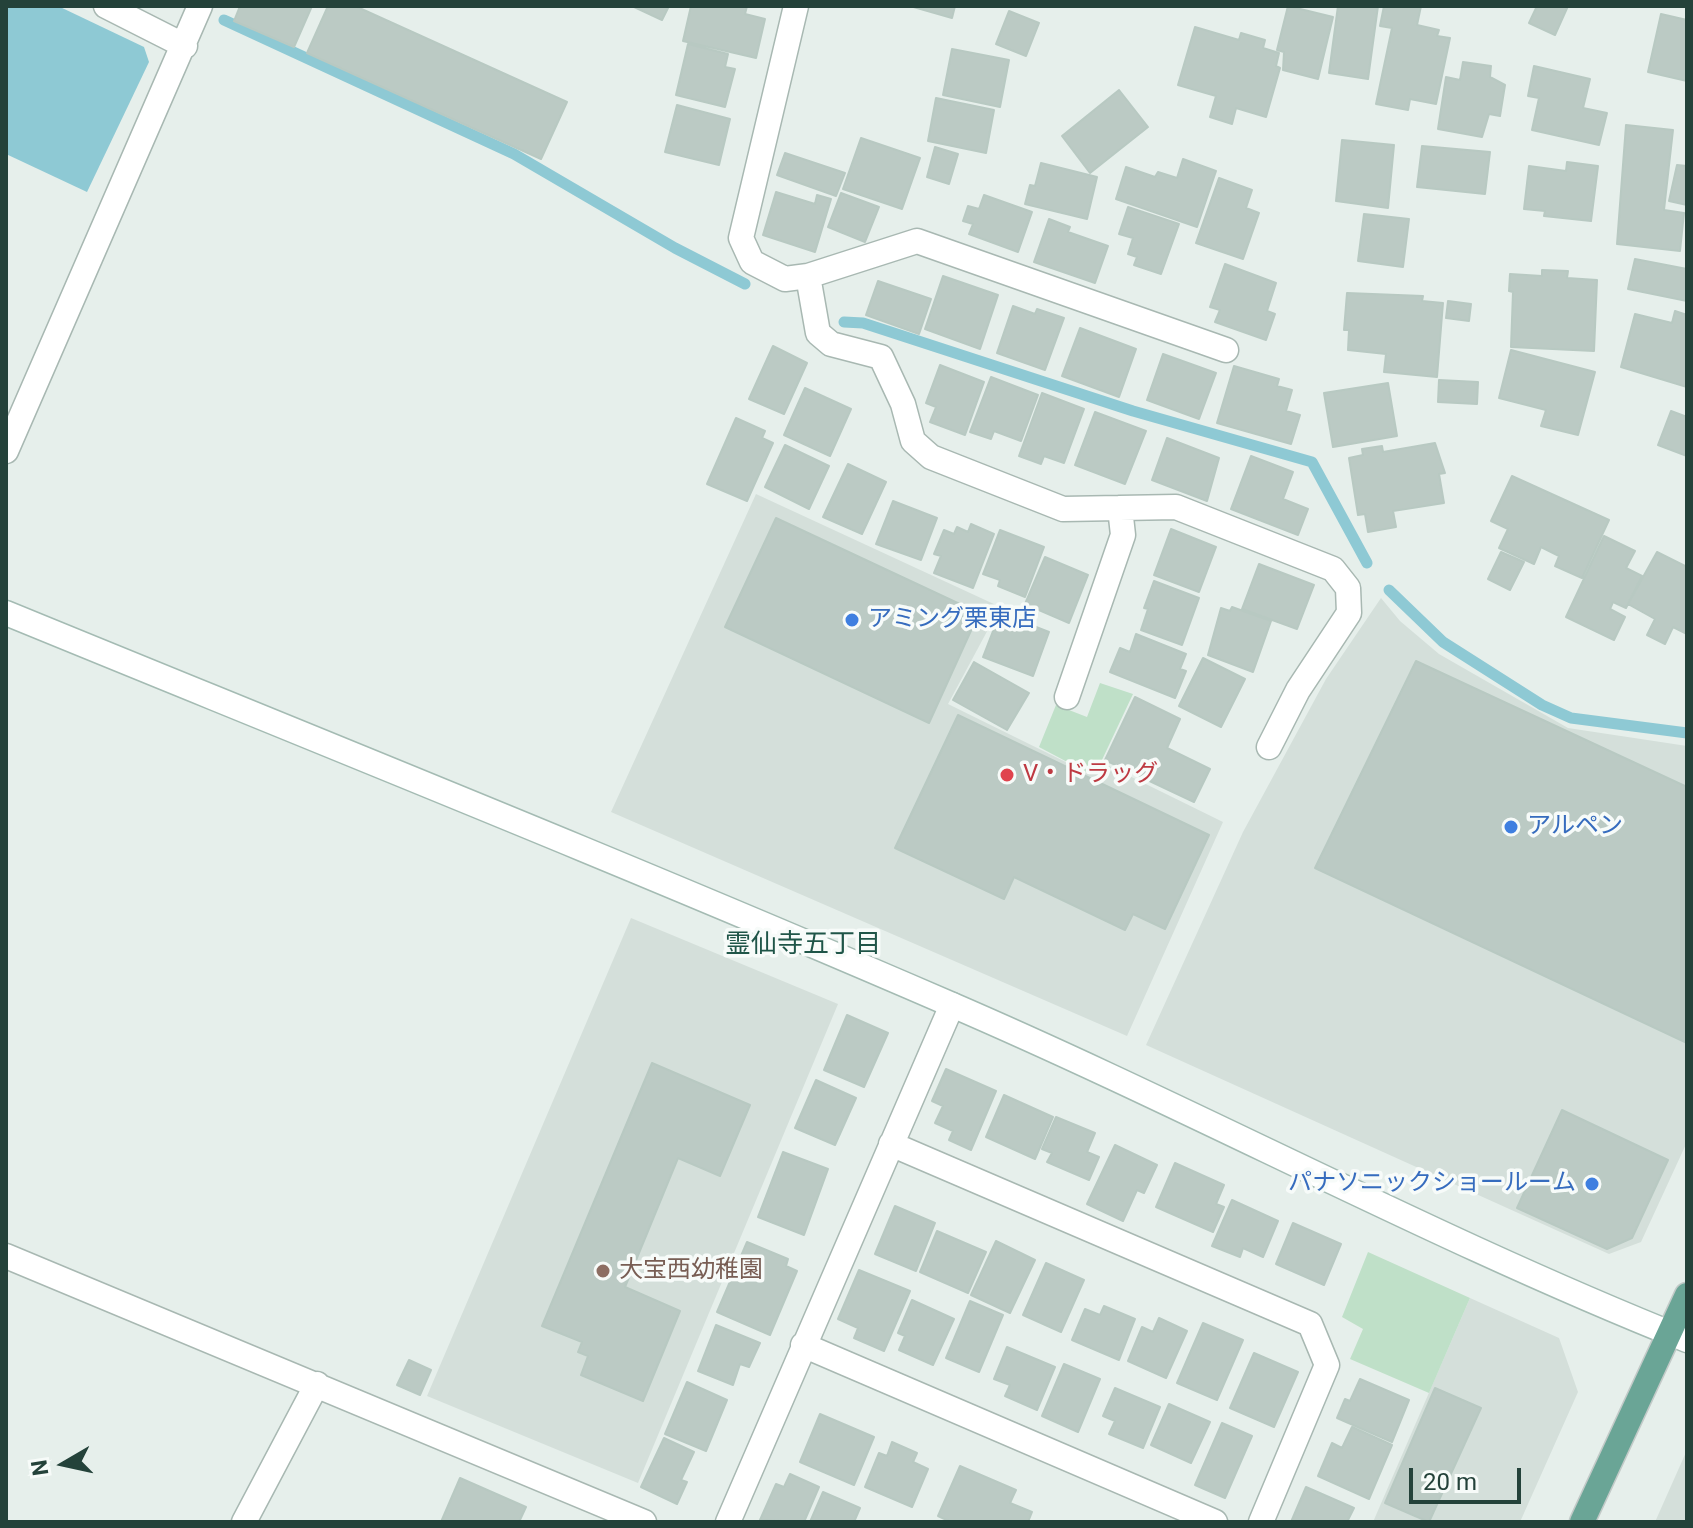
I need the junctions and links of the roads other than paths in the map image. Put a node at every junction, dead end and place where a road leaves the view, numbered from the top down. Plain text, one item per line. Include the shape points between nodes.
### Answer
1 (106, 6) edge
2 (200, 6) edge
3 (796, 6) edge
4 (185, 46) junction
5 (808, 276) junction
6 (1226, 350) dead end
7 (6, 451) edge
8 (1120, 508) junction
9 (6, 613) edge
10 (1067, 697) dead end
11 (1269, 747) dead end
12 (952, 1005) junction
13 (891, 1144) junction
14 (6, 1256) edge
15 (1687, 1295) edge
16 (1678, 1336) edge
17 (803, 1345) junction
18 (317, 1384) junction
19 (244, 1522) edge
20 (644, 1522) edge
21 (728, 1522) edge
22 (1215, 1522) edge
23 (1261, 1522) edge
24 (1582, 1522) edge

1 - 4 street
2 - 4 street
3 - 5 street via 741,238 752,262 785,279
4 - 7 street
5 - 6 street via 917,241
5 - 8 street via 818,333 831,344 881,357 913,441 931,457 1063,509
8 - 10 street via 1123,535
8 - 11 street via 1176,507 1333,569 1348,588 1349,613 1298,690
9 - 12 street
12 - 13 street
12 - 16 street via 1376,1205
13 - 17 street
13 - 23 street via 1310,1324 1327,1365
14 - 18 street
15 - 16 main road
16 - 24 main road
17 - 21 street
17 - 22 street
18 - 19 street
18 - 20 street

